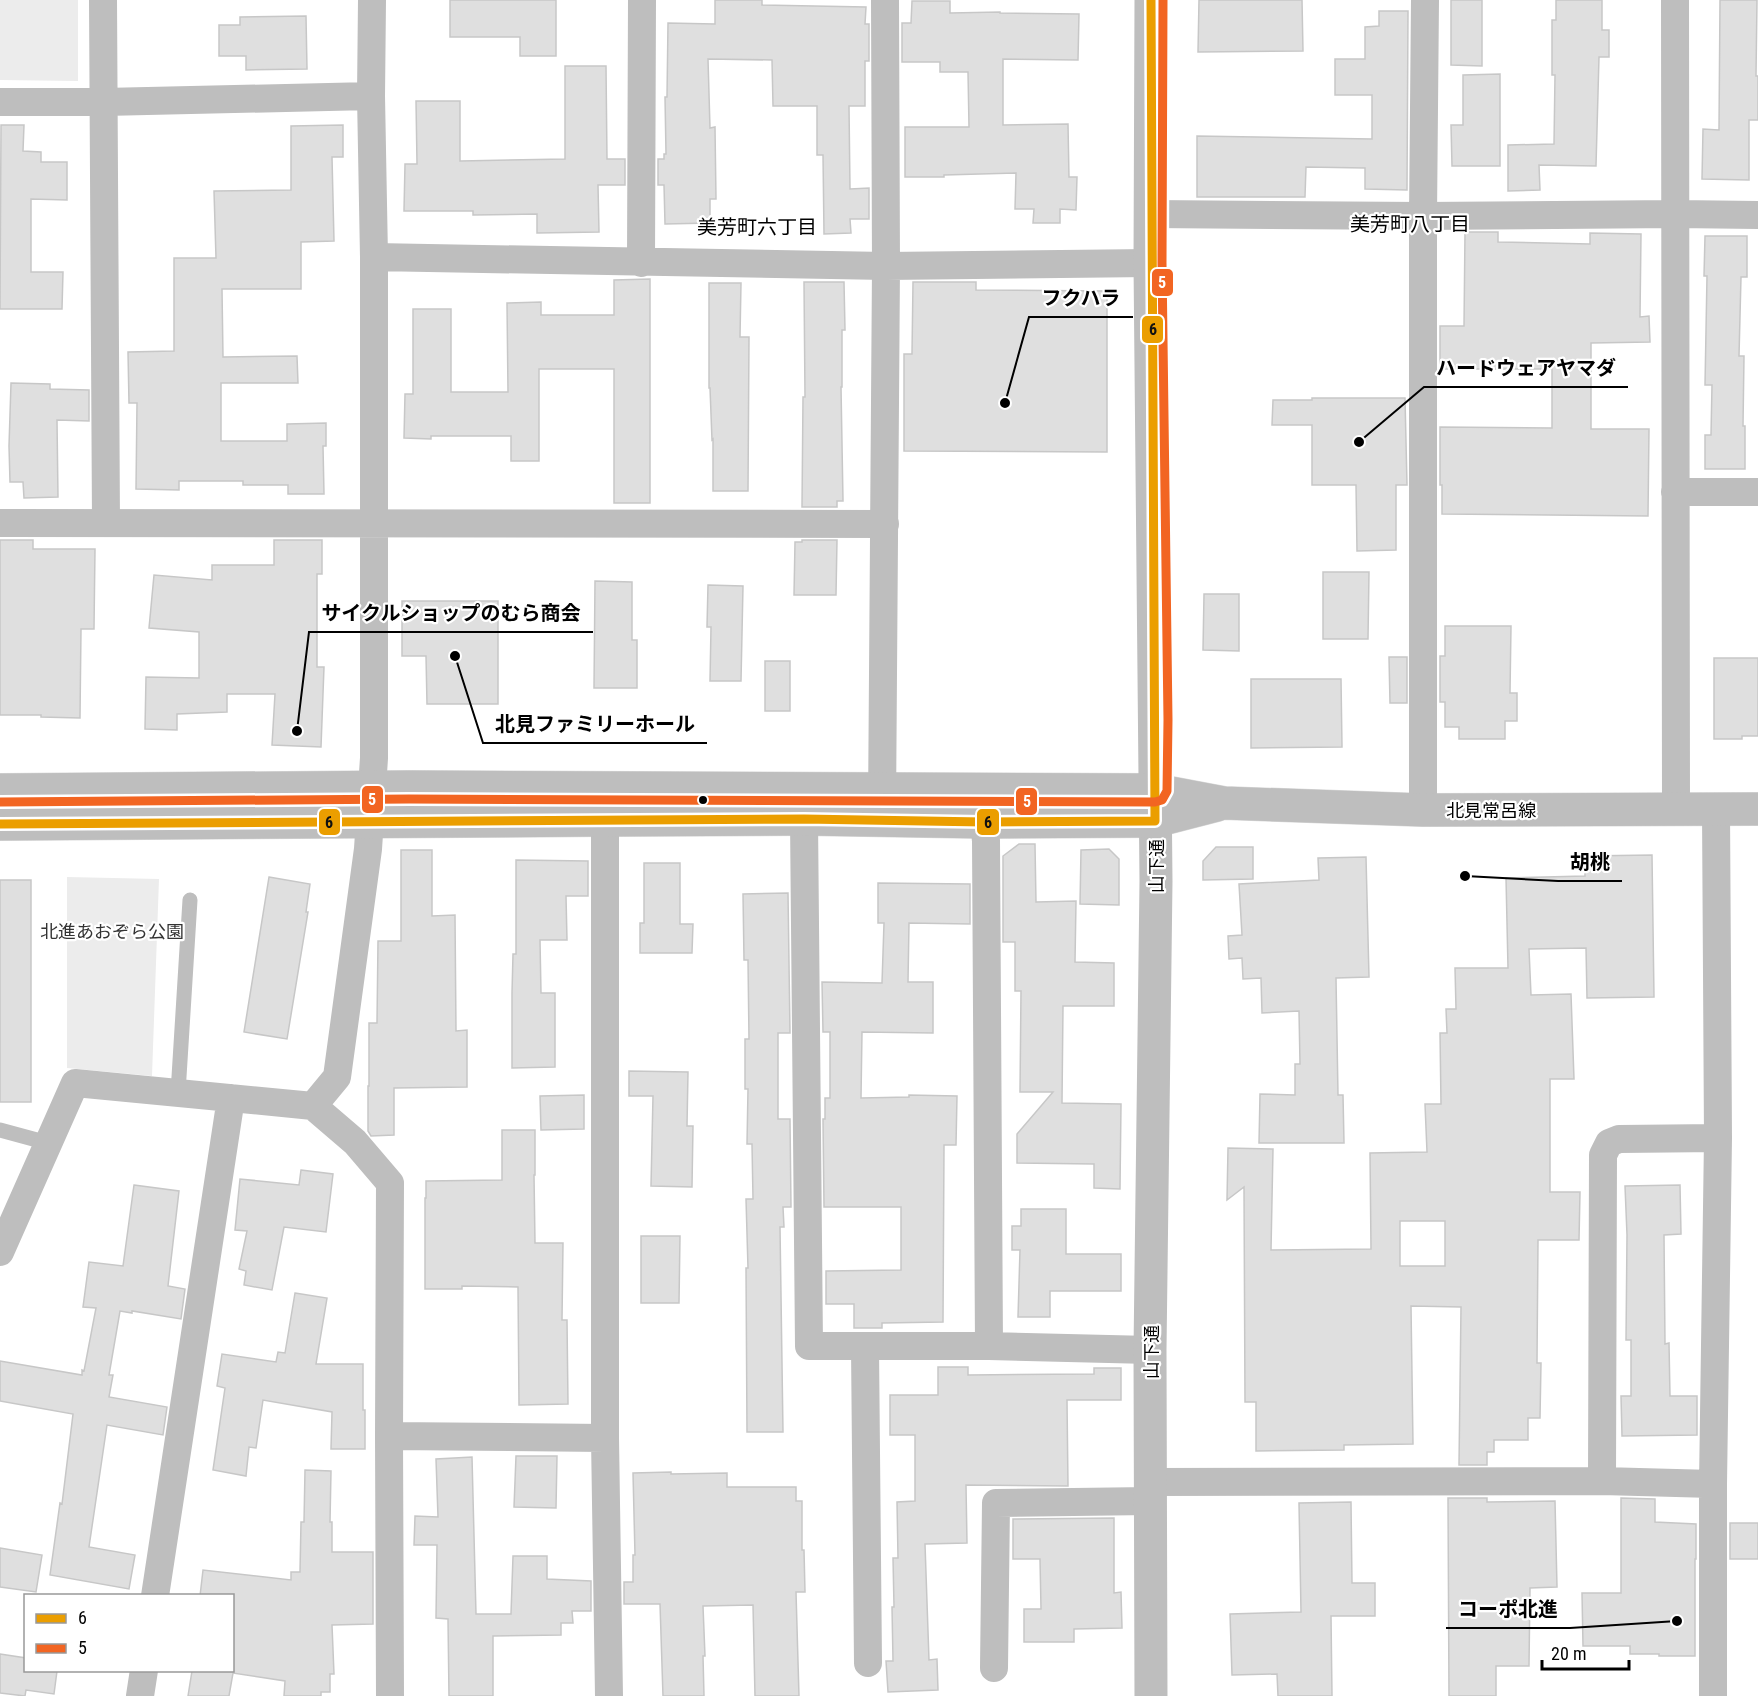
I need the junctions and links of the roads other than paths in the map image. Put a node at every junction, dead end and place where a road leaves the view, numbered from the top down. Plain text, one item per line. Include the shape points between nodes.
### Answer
1 (103, 0) edge
2 (372, 0) edge
3 (642, 0) edge
4 (885, 0) edge
5 (1151, 0) edge
6 (1425, 0) edge
7 (1675, 0) edge
8 (371, 96) junction
9 (0, 102) edge
10 (104, 102) junction
11 (1150, 214) junction
12 (1676, 214) junction
13 (1758, 215) edge
14 (1423, 216) junction
15 (374, 257) junction
16 (641, 263) junction
17 (1150, 263) junction
18 (886, 266) junction
19 (1675, 492) junction
20 (1758, 492) edge
21 (373, 522) junction
22 (0, 523) edge
23 (106, 523) junction
24 (885, 524) junction
25 (372, 789) junction
26 (0, 790) edge
27 (605, 804) junction
28 (883, 805) junction
29 (1155, 805) junction
30 (1758, 809) edge
31 (1423, 810) junction
32 (1676, 810) junction
33 (1716, 810) junction
34 (804, 819) junction
35 (369, 822) junction
36 (984, 822) junction
37 (0, 824) edge
38 (190, 900) dead end
39 (178, 1093) junction
40 (231, 1098) junction
41 (312, 1106) junction
42 (0, 1130) edge
43 (1718, 1138) junction
44 (48, 1143) junction
45 (0, 1252) edge
46 (989, 1346) junction
47 (865, 1347) junction
48 (1150, 1350) junction
49 (389, 1436) junction
50 (605, 1438) junction
51 (1602, 1480) junction
52 (1713, 1484) junction
53 (1150, 1492) junction
54 (155, 1594) edge
55 (868, 1663) dead end
56 (994, 1668) dead end
57 (144, 1672) edge
58 (140, 1696) edge
59 (390, 1696) edge
60 (609, 1696) edge
61 (1151, 1696) edge
62 (1713, 1696) edge

1 - 10 street
2 - 8 street
3 - 16 street
4 - 18 street
5 - 11 main road, 山下通
6 - 14 street
7 - 12 street
8 - 10 street
8 - 15 street
9 - 10 street
10 - 23 street
11 - 14 street
11 - 17 main road, 山下通
12 - 13 street
12 - 14 street
12 - 19 street
14 - 31 street
15 - 16 street
15 - 21 street
16 - 18 street
17 - 18 street
17 - 29 main road, 山下通
18 - 24 street
19 - 20 street
19 - 32 street
21 - 23 street
21 - 24 street
21 - 25 street
22 - 23 street
24 - 28 street
25 - 26 main road, 北見常呂線
25 - 27 main road, 北見常呂線 via 409,787
25 - 35 street
27 - 28 main road, 北見常呂線
27 - 34 main road, 北見常呂線
27 - 35 main road, 北見常呂線
27 - 50 street
28 - 29 main road, 北見常呂線
28 - 34 main road, 北見常呂線
28 - 36 main road, 北見常呂線
29 - 31 main road, 北見常呂線 via 1224,803
29 - 36 main road, 北見常呂線
29 - 48 main road, 山下通
30 - 33 main road, 北見常呂線
31 - 32 main road, 北見常呂線
32 - 33 main road, 北見常呂線
33 - 43 street
34 - 47 street via 809,1346
35 - 37 main road, 北見常呂線
35 - 41 street via 337,1077
36 - 46 street
38 - 39 lane
39 - 40 street
39 - 44 street via 75,1083
40 - 41 street
40 - 54 street
41 - 49 street via 355,1142 390,1183
42 - 44 lane
43 - 51 street via 1619,1139 1609,1143 1603,1155
43 - 52 street
44 - 45 street
46 - 47 street
46 - 48 street
47 - 55 street
48 - 53 main road, 山下通
49 - 50 street
49 - 59 street
50 - 60 street
51 - 52 street
51 - 53 street
52 - 62 street
53 - 56 street via 996,1503
53 - 61 main road, 山下通
57 - 58 street

